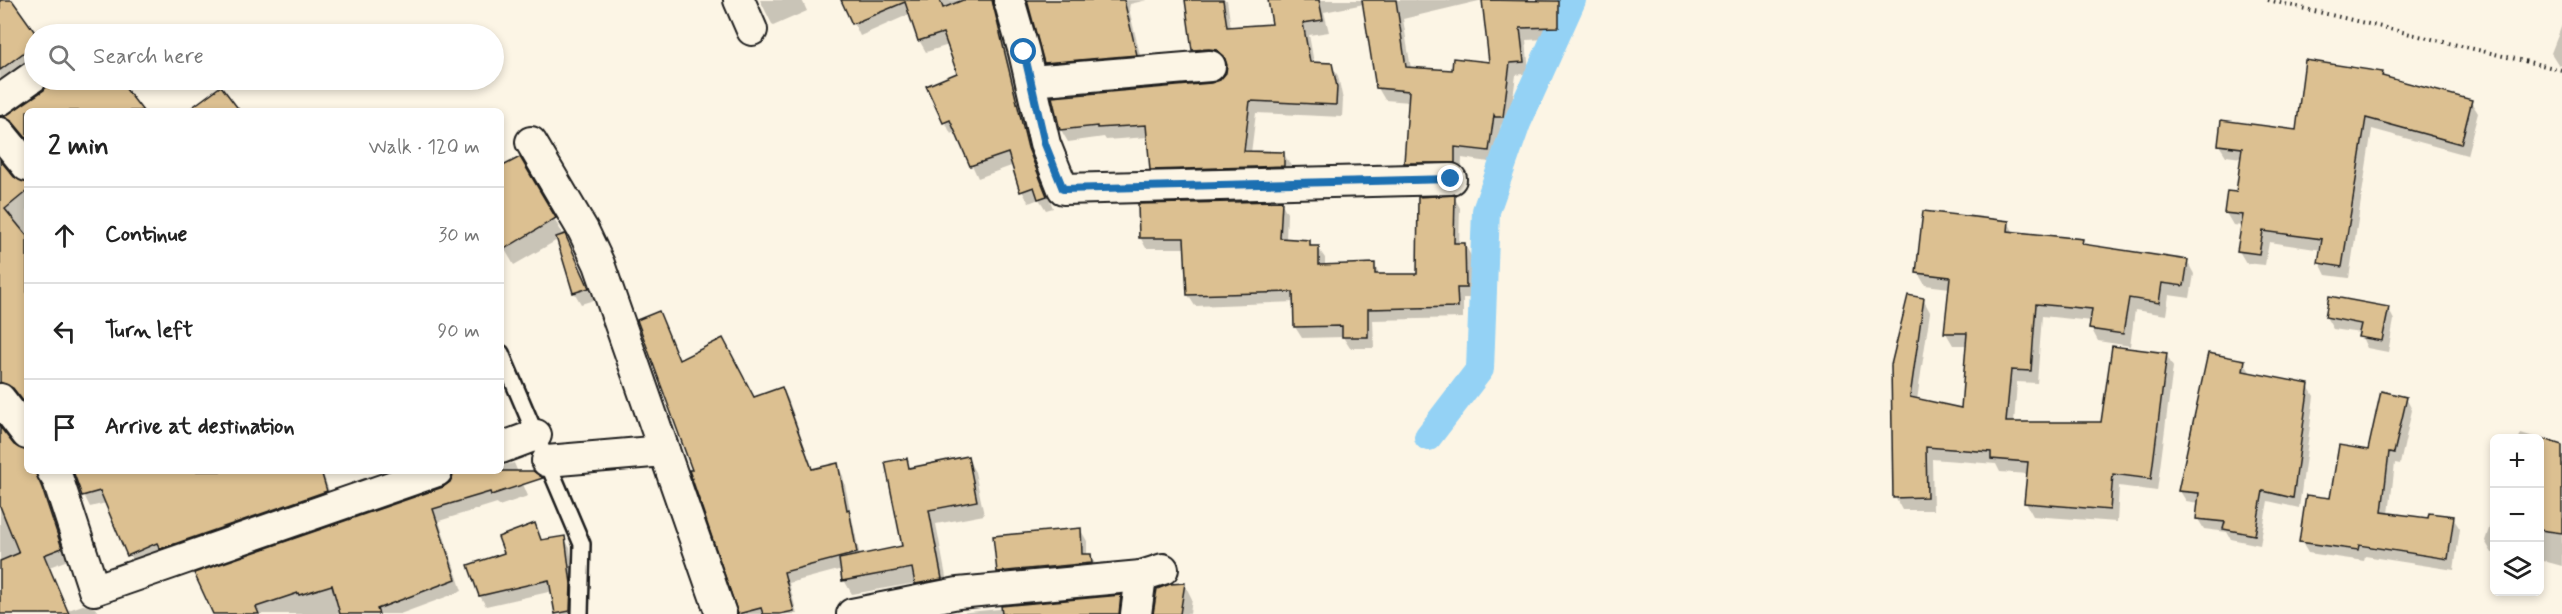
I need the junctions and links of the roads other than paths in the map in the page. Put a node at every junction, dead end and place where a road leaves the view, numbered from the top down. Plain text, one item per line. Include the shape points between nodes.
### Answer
1 (738, 0) edge
2 (1009, 0) edge
3 (752, 30) dead end
4 (1210, 66) dead end
5 (1031, 81) junction
6 (24, 83) edge
7 (0, 100) edge
8 (0, 133) edge
9 (531, 142) dead end
10 (24, 162) edge
11 (1451, 179) dead end
12 (504, 360) edge
13 (0, 399) edge
14 (24, 430) edge
15 (504, 448) edge
16 (542, 448) junction
17 (664, 451) junction
18 (54, 474) edge
19 (427, 474) edge
20 (580, 614) edge
21 (721, 614) edge
22 (852, 614) edge
23 (1136, 614) edge

1 - 3 street
2 - 5 street
4 - 5 street
5 - 11 street via 1045,144 1063,189
6 - 7 street
8 - 10 street
9 - 17 street via 599,264
12 - 16 lane
13 - 14 street
15 - 16 street
16 - 17 street
16 - 20 lane via 582,544
17 - 21 street
18 - 19 street via 94,590
22 - 23 street via 958,593 1152,572

